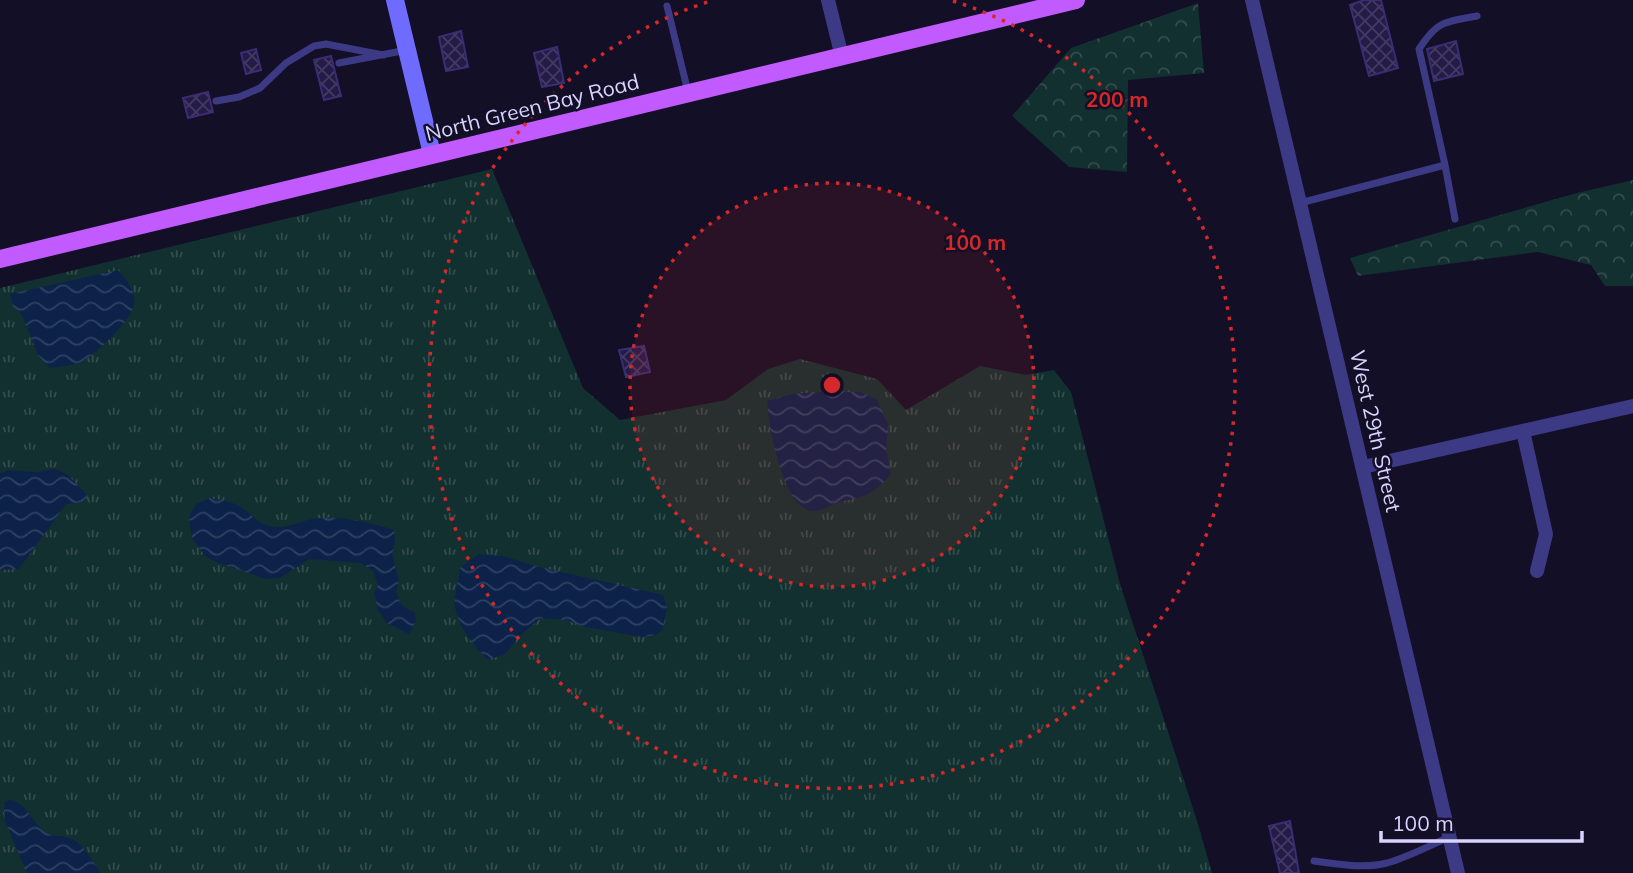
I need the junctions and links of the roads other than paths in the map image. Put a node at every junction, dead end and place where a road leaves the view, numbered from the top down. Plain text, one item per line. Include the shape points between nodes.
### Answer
1 (395, 0) edge
2 (828, 0) edge
3 (1076, 0) edge
4 (1252, 0) edge
5 (1052, 3) edge
6 (667, 6) dead end
7 (1477, 16) dead end
8 (407, 50) junction
9 (383, 55) junction
10 (842, 57) junction
11 (339, 63) dead end
12 (689, 93) junction
13 (216, 101) dead end
14 (432, 155) junction
15 (1445, 165) junction
16 (1300, 203) junction
17 (1455, 219) dead end
18 (0, 259) edge
19 (1633, 406) edge
20 (1523, 431) junction
21 (1363, 467) junction
22 (1537, 571) dead end
23 (1450, 836) junction
24 (1314, 861) dead end
25 (1458, 873) edge

1 - 8 street
2 - 10 street
3 - 5 main road, North Green Bay Road
4 - 16 street, West 29th Street
5 - 10 main road, North Green Bay Road
6 - 12 lane
7 - 15 lane via 1441,23 1419,49
8 - 9 lane
8 - 14 street
9 - 11 lane
9 - 13 lane via 326,44 314,46 286,63 260,88
10 - 12 main road, North Green Bay Road
12 - 14 main road, North Green Bay Road
14 - 18 main road, North Green Bay Road
15 - 16 lane
15 - 17 lane
16 - 21 street, West 29th Street
19 - 20 street
20 - 21 street
20 - 22 street via 1546,534
21 - 23 street, West 29th Street
23 - 24 lane via 1385,863 1356,866
23 - 25 street, West 29th Street

